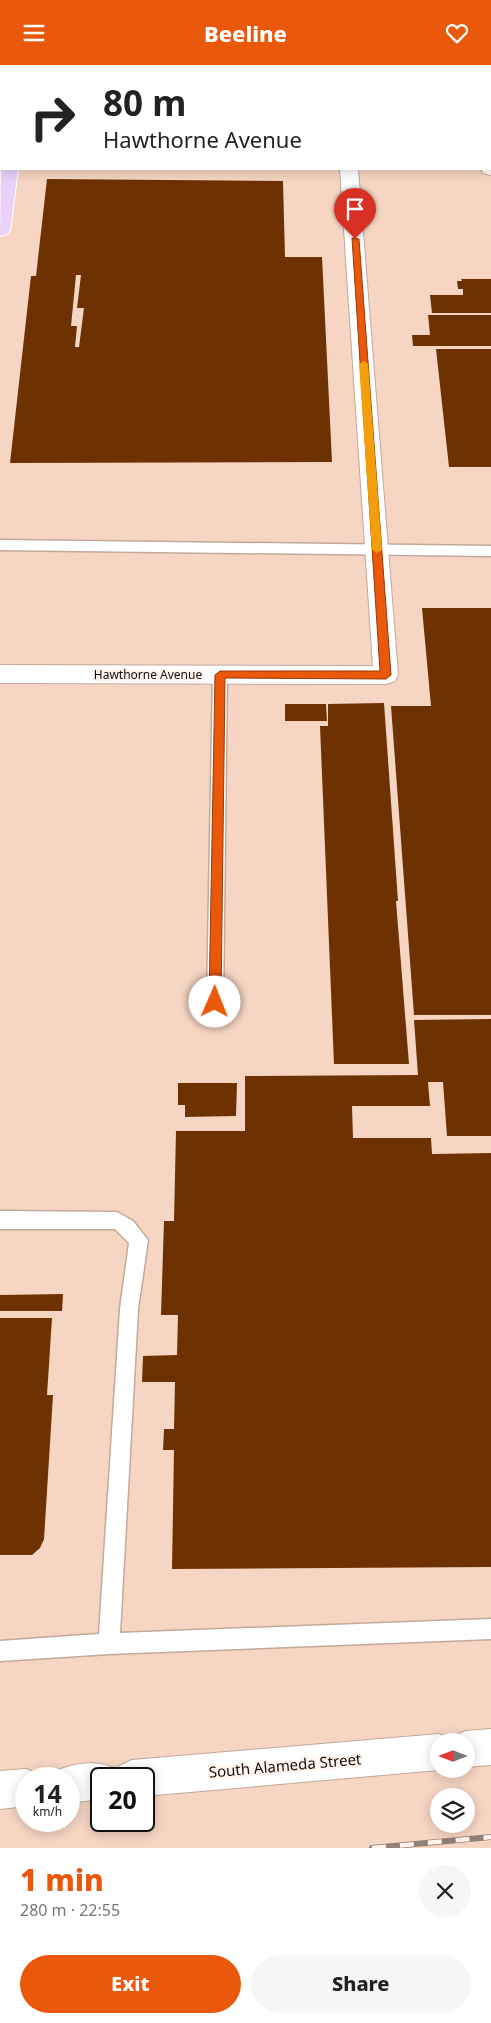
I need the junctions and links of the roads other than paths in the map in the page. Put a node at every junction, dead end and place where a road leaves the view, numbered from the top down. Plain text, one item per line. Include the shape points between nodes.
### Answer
1 (9, 170) edge
2 (349, 170) edge
3 (0, 229) edge
4 (0, 545) edge
5 (377, 551) junction
6 (491, 551) edge
7 (0, 674) edge
8 (220, 675) junction
9 (215, 1002) dead end
10 (0, 1220) edge
11 (491, 1629) edge
12 (109, 1644) junction
13 (0, 1651) edge
14 (491, 1747) edge
15 (475, 1748) edge
16 (430, 1753) edge
17 (155, 1777) edge
18 (15, 1789) edge
19 (0, 1790) edge

1 - 3 main road
2 - 5 street
4 - 5 lane
5 - 6 lane
5 - 8 street, Hawthorne Avenue via 386,675
7 - 8 street, Hawthorne Avenue
8 - 9 lane
10 - 12 lane via 117,1221 139,1240 129,1309
11 - 12 lane
12 - 13 lane
14 - 15 street
16 - 17 street, South Alameda Street
18 - 19 street

